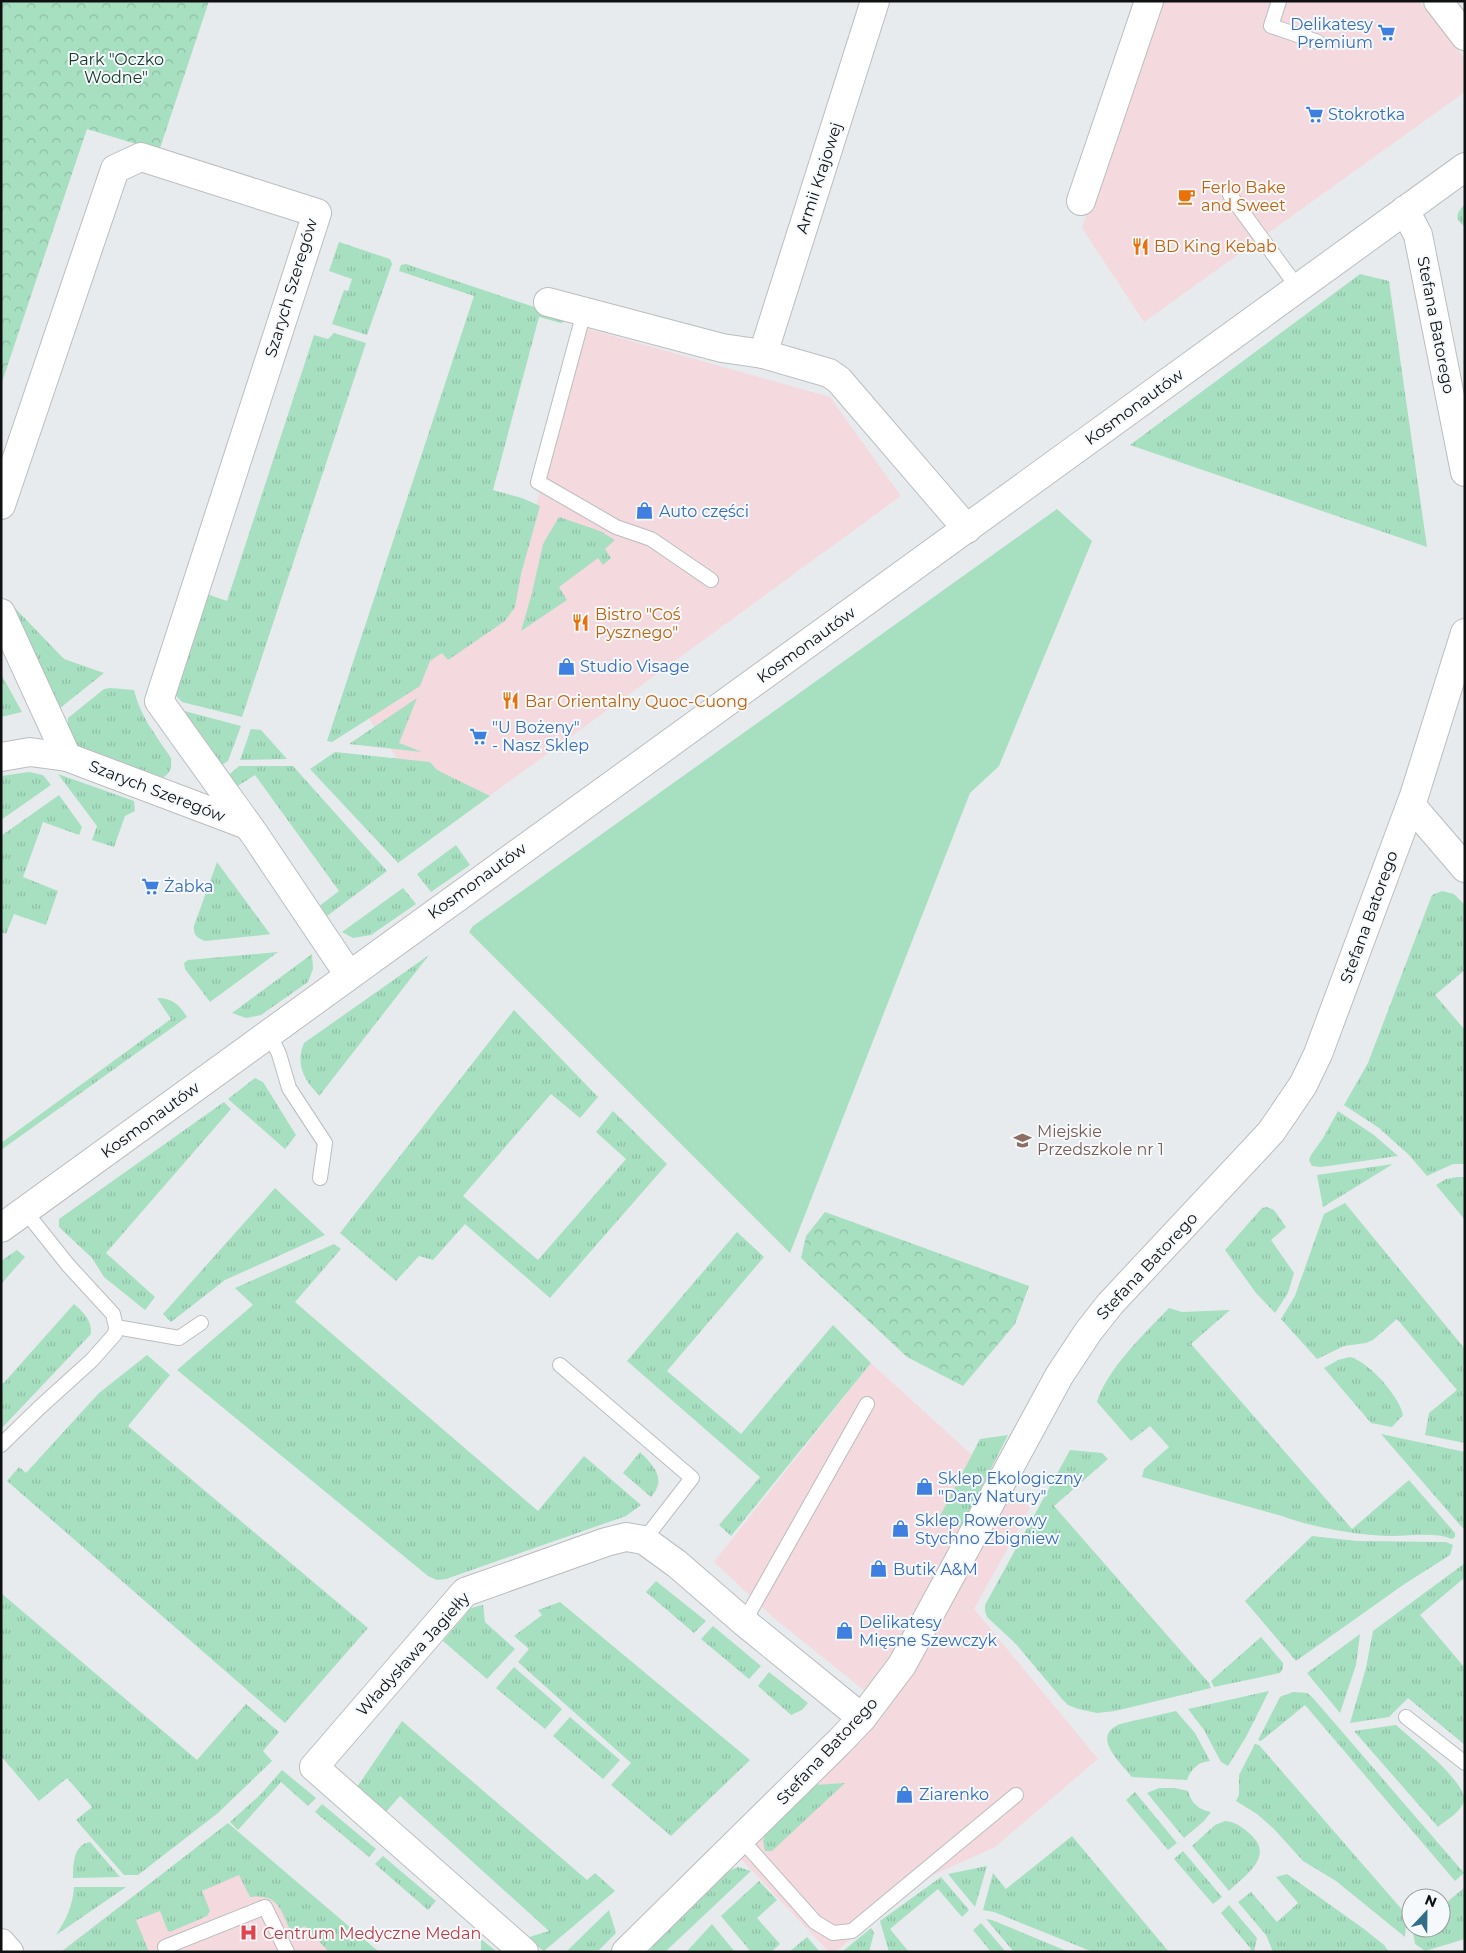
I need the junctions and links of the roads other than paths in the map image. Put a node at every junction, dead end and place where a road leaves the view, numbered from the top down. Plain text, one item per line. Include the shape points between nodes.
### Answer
1 (875, 1) edge
2 (1150, 1) edge
3 (1279, 1) edge
4 (1438, 1) edge
5 (1465, 36) edge
6 (1318, 42) dead end
7 (1465, 167) edge
8 (1230, 195) dead end
9 (1081, 201) dead end
10 (1405, 210) junction
11 (1298, 288) junction
12 (548, 302) dead end
13 (584, 312) junction
14 (763, 354) junction
15 (1465, 472) edge
16 (1, 505) edge
17 (967, 529) junction
18 (710, 580) dead end
19 (1, 613) edge
20 (1465, 634) edge
21 (1, 757) edge
22 (67, 757) junction
23 (1411, 805) junction
24 (247, 825) junction
25 (1465, 868) edge
26 (349, 975) junction
27 (269, 1033) junction
28 (320, 1178) dead end
29 (25, 1211) junction
30 (1, 1228) edge
31 (201, 1322) dead end
32 (116, 1327) junction
33 (560, 1366) dead end
34 (867, 1404) dead end
35 (1, 1445) edge
36 (644, 1540) junction
37 (744, 1622) junction
38 (1406, 1717) dead end
39 (862, 1718) junction
40 (1465, 1763) edge
41 (1016, 1795) dead end
42 (742, 1839) junction
43 (1, 1943) edge
44 (9, 1952) edge
45 (167, 1952) edge
46 (287, 1952) edge
47 (524, 1952) edge
48 (626, 1952) edge

1 - 14 street, Armii Krajowej
2 - 9 street
3 - 6 lane via 1271,26
4 - 5 street
7 - 10 street, Kosmonautów
8 - 11 lane
10 - 11 street, Kosmonautów
10 - 15 street, Stefana Batorego via 1418,235
11 - 17 street, Kosmonautów
12 - 13 street
13 - 14 street via 722,348
13 - 18 lane via 538,482 616,527 652,539
14 - 17 street via 828,373 840,380
16 - 24 street, Szarych Szeregów via 115,169 141,157 317,214 159,701
17 - 26 street, Kosmonautów
19 - 22 street, Szarych Szeregów
20 - 23 street, Stefana Batorego
21 - 22 street, Szarych Szeregów via 30,752
22 - 24 street, Szarych Szeregów
23 - 25 street
23 - 39 street, Stefana Batorego via 1318,1054 1303,1085 1271,1132 1110,1304 1088,1332 1055,1384 902,1665
24 - 26 street, Szarych Szeregów
26 - 27 street, Kosmonautów
27 - 28 lane via 289,1088 326,1143
27 - 29 street, Kosmonautów
29 - 30 street, Kosmonautów
29 - 32 lane via 113,1314
31 - 32 lane via 179,1338
32 - 35 lane via 115,1334 92,1360
33 - 36 lane via 692,1478
34 - 37 lane
36 - 37 street
36 - 47 street, Władysława Jagiełły via 626,1537 606,1542 464,1592 314,1767
37 - 39 street
38 - 40 lane
39 - 42 street, Stefana Batorego
41 - 42 lane via 852,1931 833,1933 815,1922
42 - 48 street, Stefana Batorego
43 - 44 street
45 - 46 lane via 165,1947 265,1907

